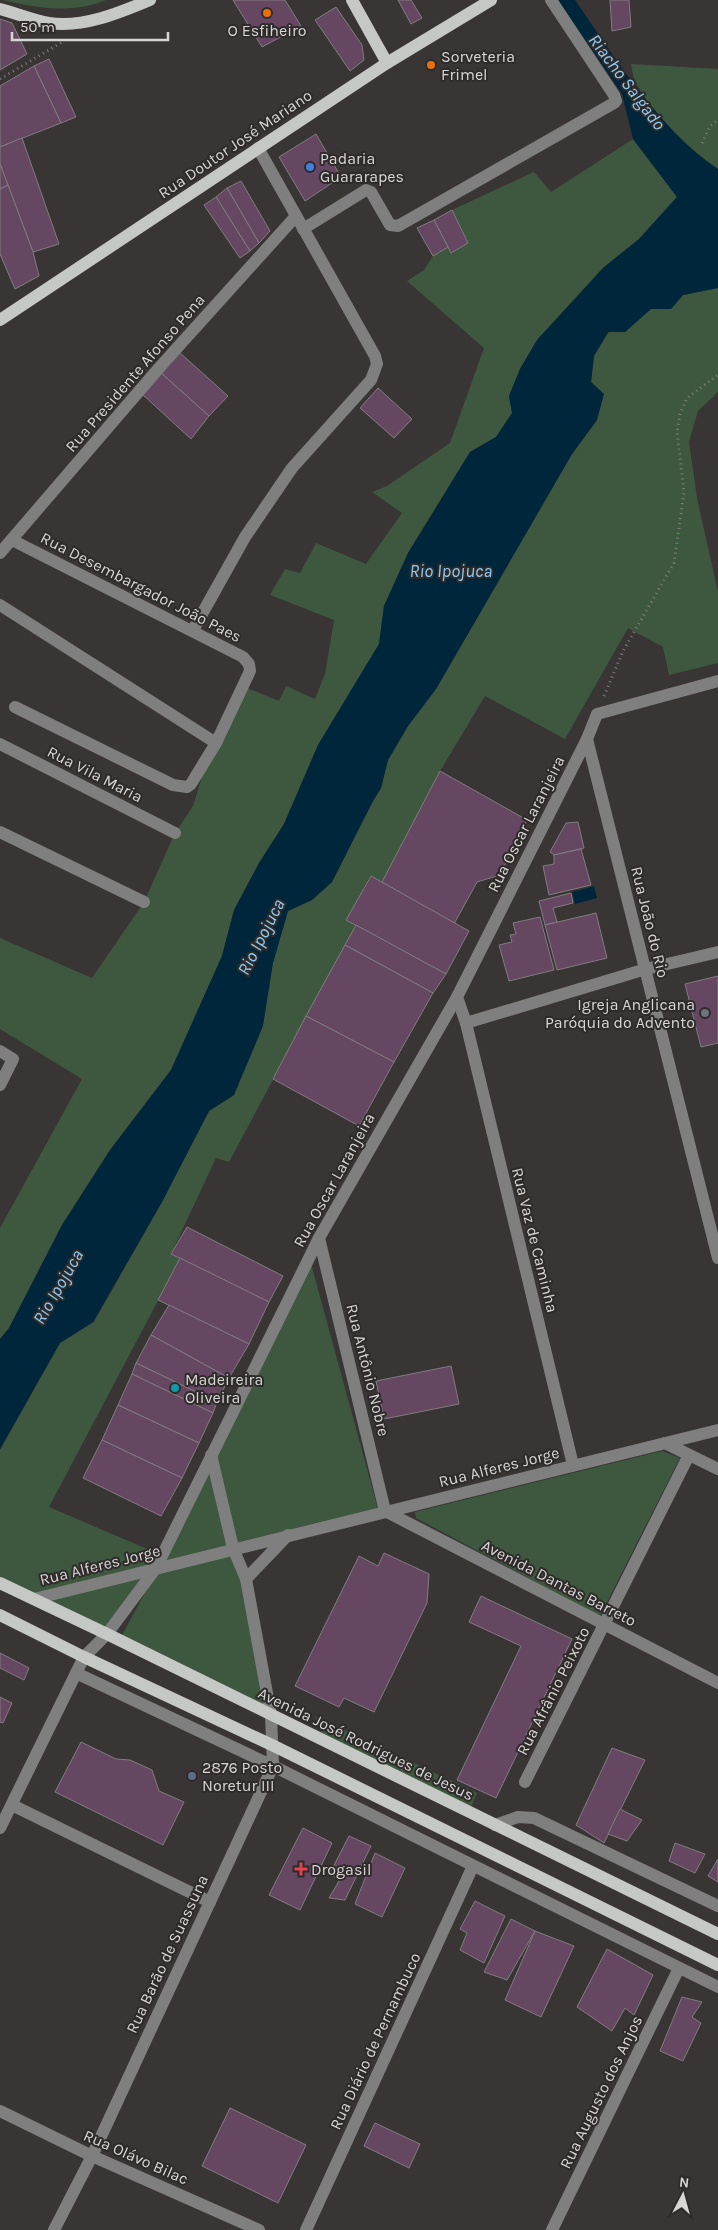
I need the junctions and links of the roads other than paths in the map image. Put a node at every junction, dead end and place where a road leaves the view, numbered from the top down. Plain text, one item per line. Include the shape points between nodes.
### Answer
1 (150, 0) edge
2 (352, 0) edge
3 (491, 0) edge
4 (551, 0) edge
5 (0, 9) edge
6 (387, 63) junction
7 (258, 148) junction
8 (296, 216) junction
9 (303, 229) junction
10 (0, 320) edge
11 (12, 540) junction
12 (0, 553) edge
13 (0, 605) edge
14 (193, 630) junction
15 (718, 681) edge
16 (15, 708) dead end
17 (587, 740) junction
18 (216, 743) junction
19 (0, 744) edge
20 (0, 832) edge
21 (175, 832) dead end
22 (144, 902) dead end
23 (718, 952) edge
24 (646, 969) junction
25 (457, 997) junction
26 (466, 1023) junction
27 (0, 1051) edge
28 (0, 1085) edge
29 (319, 1238) junction
30 (718, 1258) edge
31 (718, 1430) edge
32 (665, 1443) junction
33 (210, 1455) junction
34 (689, 1455) junction
35 (573, 1465) junction
36 (718, 1469) edge
37 (386, 1511) junction
38 (288, 1535) junction
39 (233, 1548) junction
40 (156, 1568) junction
41 (246, 1579) junction
42 (0, 1583) edge
43 (34, 1599) junction
44 (0, 1615) edge
45 (604, 1625) junction
46 (107, 1634) junction
47 (84, 1658) junction
48 (76, 1673) junction
49 (718, 1683) edge
50 (272, 1716) junction
51 (272, 1745) junction
52 (273, 1766) junction
53 (526, 1782) dead end
54 (12, 1805) junction
55 (495, 1825) junction
56 (0, 1828) edge
57 (473, 1866) junction
58 (210, 1902) junction
59 (718, 1906) edge
60 (718, 1934) edge
61 (718, 1965) edge
62 (679, 1968) junction
63 (718, 1987) edge
64 (0, 2110) edge
65 (92, 2156) junction
66 (54, 2230) edge
67 (259, 2230) edge
68 (306, 2230) edge
69 (552, 2230) edge

1 - 5 main road via 107,17 66,23 49,23
2 - 6 main road
3 - 6 main road, Rua Doutor José Mariano
4 - 9 street via 614,95 614,103 398,226 390,225 371,192 366,190
6 - 7 main road, Rua Doutor José Mariano
7 - 8 street
7 - 10 main road, Rua Doutor José Mariano
8 - 9 street
8 - 11 street, Rua Presidente Afonso Pena via 159,368
9 - 14 street via 375,356 375,372 292,468 245,537
11 - 12 street, Rua Presidente Afonso Pena
11 - 14 street, Rua Desembargador João Paes
13 - 18 street
14 - 18 street, Rua Desembargador João Paes via 244,657 249,664 250,671
15 - 17 street, Rua Oscar Laranjeira via 597,714
16 - 18 street, Rua Desembargador João Paes via 181,787 191,784
17 - 24 street, Rua João do Rio
17 - 25 street, Rua Oscar Laranjeira
19 - 21 street, Rua Vila Maria
20 - 22 street
23 - 24 street
24 - 26 street
24 - 30 street, Rua João do Rio
25 - 26 street, Rua Vaz de Caminha
25 - 29 street, Rua Oscar Laranjeira
26 - 35 street, Rua Vaz de Caminha
27 - 28 street via 13,1059
29 - 33 street, Rua Oscar Laranjeira
29 - 37 street, Rua Antônio Nobre
31 - 32 street, Rua Alferes Jorge
32 - 34 street
32 - 35 street, Rua Alferes Jorge
33 - 39 street
33 - 40 street, Rua Oscar Laranjeira
34 - 36 street
34 - 45 street, Rua Afrânio Peixoto
35 - 37 street, Rua Alferes Jorge
37 - 38 street, Rua Alferes Jorge
37 - 45 street, Avenida Dantas Barreto
38 - 39 street, Rua Alferes Jorge
38 - 41 street
39 - 40 street, Rua Alferes Jorge
39 - 41 street
40 - 43 street, Rua Alferes Jorge
40 - 46 street, Rua Oscar Laranjeira
41 - 50 street
42 - 43 main road, Avenida José Rodrigues de Jesus
43 - 46 main road, Avenida José Rodrigues de Jesus
44 - 47 main road
45 - 49 street, Avenida Dantas Barreto
45 - 53 street, Rua Afrânio Peixoto
46 - 47 street, Rua Oscar Laranjeira
46 - 50 main road, Avenida José Rodrigues de Jesus
47 - 48 street, Rua Oscar Laranjeira
47 - 51 main road
48 - 52 street
48 - 54 street, Rua Oscar Laranjeira
50 - 51 street
50 - 55 main road, Avenida José Rodrigues de Jesus
51 - 52 street
51 - 61 main road
52 - 57 street
52 - 58 street, Rua Barão de Suassuna
54 - 56 street, Rua Oscar Laranjeira
54 - 58 street
55 - 59 street via 518,1817 534,1818
55 - 60 main road, Avenida José Rodrigues de Jesus
57 - 62 street
57 - 68 street, Rua Diário de Pernambuco
58 - 65 street, Rua Barão de Suassuna
62 - 63 street
62 - 69 street, Rua Augusto dos Anjos
64 - 65 street, Rua Olávo Bilac
65 - 66 street, Rua Barão de Suassuna
65 - 67 street, Rua Olávo Bilac

